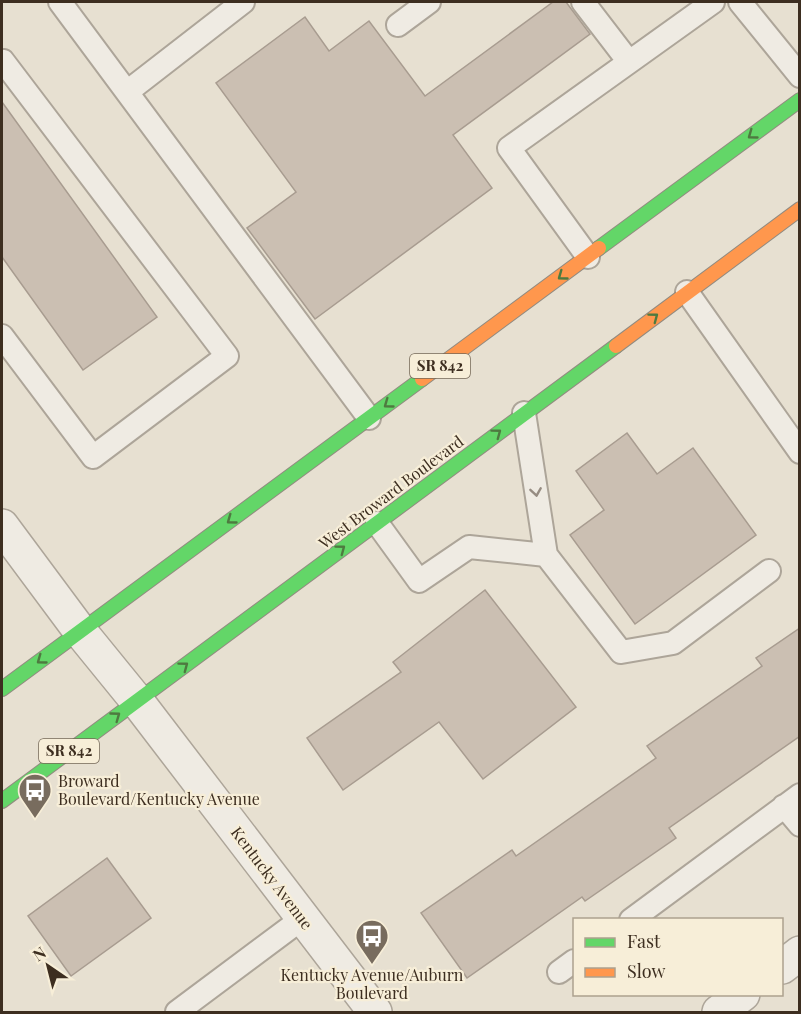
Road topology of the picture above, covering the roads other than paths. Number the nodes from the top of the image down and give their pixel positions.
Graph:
1 (60, 2) edge
2 (243, 2) edge
3 (429, 2) edge
4 (584, 2) edge
5 (713, 2) edge
6 (740, 2) edge
7 (398, 26) dead end
8 (3, 61) edge
9 (629, 62) junction
10 (800, 76) edge
11 (127, 92) junction
12 (800, 100) edge
13 (800, 209) edge
14 (588, 257) junction
15 (687, 292) junction
16 (2, 336) edge
17 (524, 414) junction
18 (369, 418) junction
19 (800, 452) edge
20 (377, 523) junction
21 (2, 527) edge
22 (546, 555) junction
23 (769, 571) dead end
24 (80, 631) junction
25 (2, 689) edge
26 (137, 701) junction
27 (2, 801) edge
28 (792, 801) edge
29 (800, 825) edge
30 (303, 918) junction
31 (634, 918) edge
32 (800, 953) edge
33 (783, 966) edge
34 (740, 996) edge
35 (177, 1012) edge
36 (375, 1012) edge
37 (719, 1012) edge

1 - 11 lane
2 - 11 lane
3 - 7 lane
4 - 9 lane
5 - 9 lane
6 - 10 lane
8 - 16 lane
9 - 14 lane
11 - 18 lane
12 -> 14 main road, SR 842
13 - 15 main road, West Broward Boulevard / SR 842
14 -> 18 main road, SR 842
17 -> 15 main road, West Broward Boulevard / SR 842
15 - 19 lane
20 -> 17 main road, West Broward Boulevard / SR 842
17 -> 22 lane
18 -> 24 main road, SR 842
20 - 22 lane
26 -> 20 main road, West Broward Boulevard / SR 842
21 - 24 street, Kentucky Avenue
22 - 23 lane
24 -> 25 main road, SR 842
24 - 26 street, Kentucky Avenue
27 -> 26 main road, West Broward Boulevard / SR 842
26 - 30 street, Kentucky Avenue
28 - 29 lane
28 - 31 lane
30 - 35 lane
30 - 36 street, Kentucky Avenue
32 - 33 street
34 - 37 street

